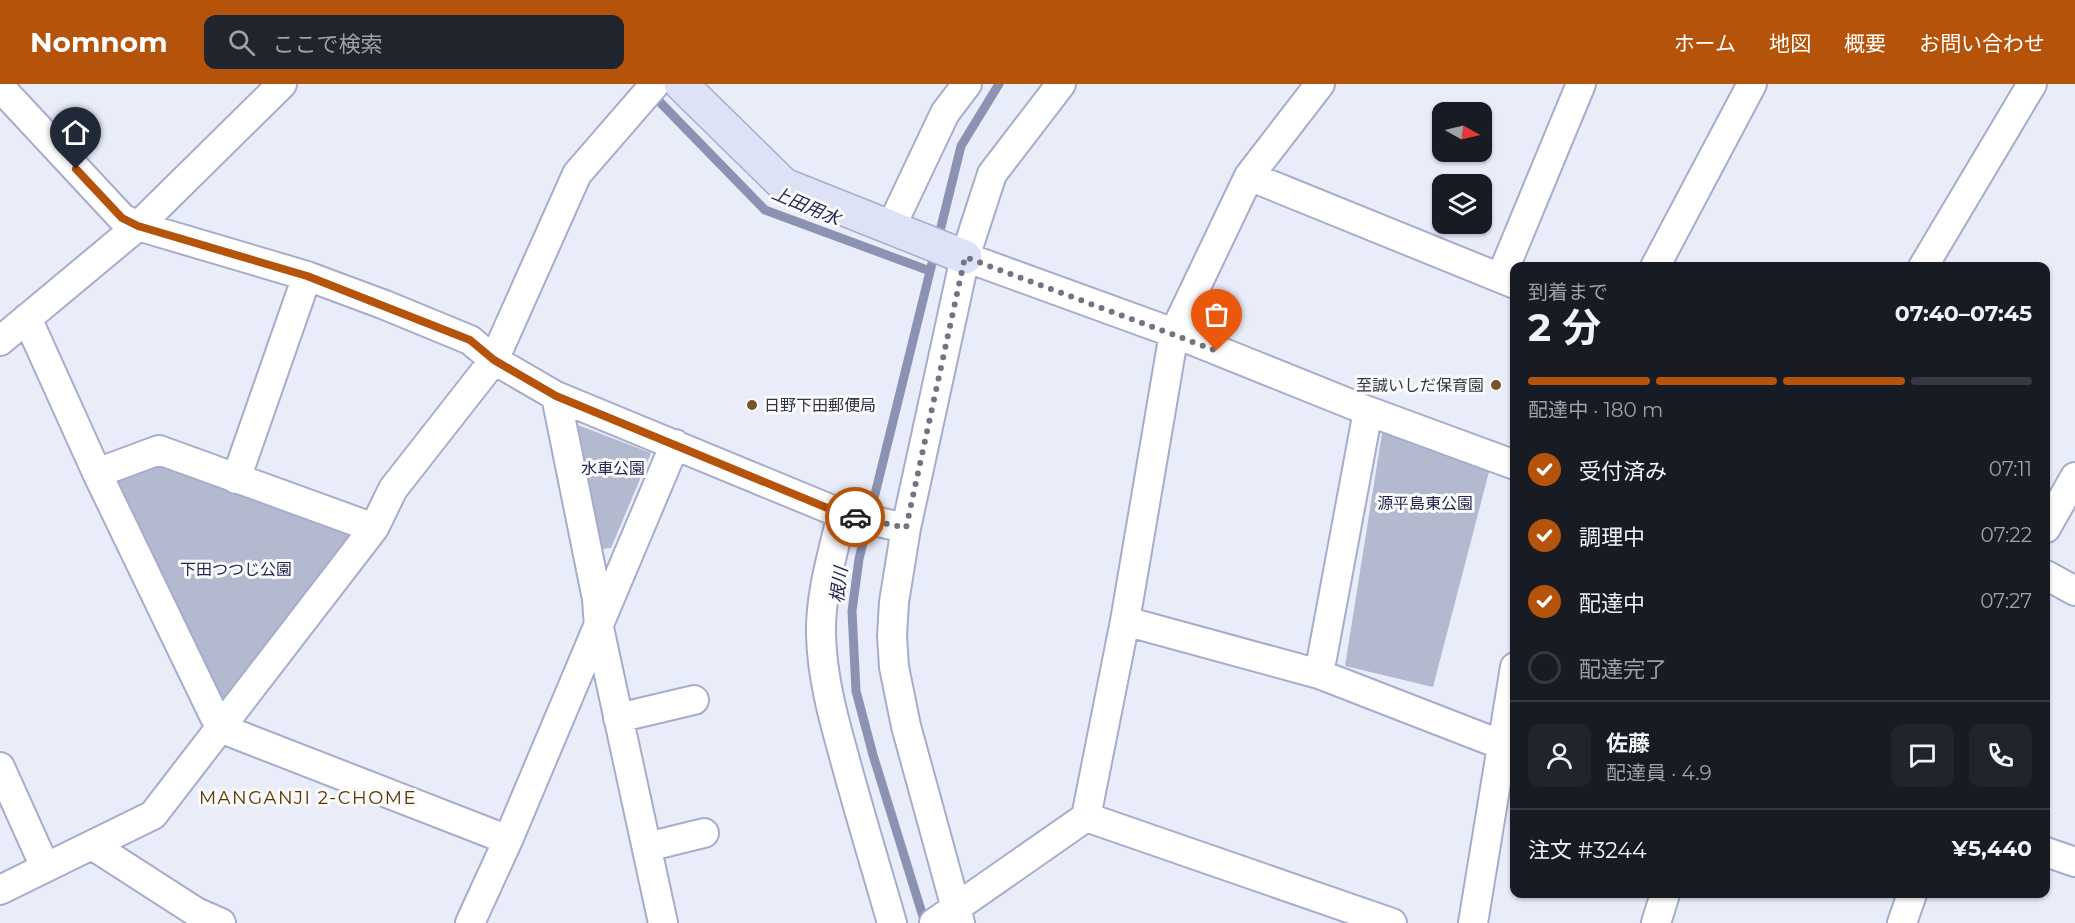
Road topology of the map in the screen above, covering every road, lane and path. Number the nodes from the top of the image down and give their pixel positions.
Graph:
1 (282, 84) edge
2 (681, 84) edge
3 (967, 84) edge
4 (1061, 84) edge
5 (1320, 84) edge
6 (1581, 84) edge
7 (1752, 84) edge
8 (2032, 84) edge
9 (0, 87) edge
10 (649, 92) edge
11 (1249, 176) junction
12 (138, 226) junction
13 (891, 227) junction
14 (965, 257) junction
15 (1515, 262) edge
16 (1658, 262) edge
17 (1926, 262) edge
18 (307, 276) junction
19 (1508, 280) edge
20 (27, 318) junction
21 (1174, 333) junction
22 (0, 340) edge
23 (494, 360) junction
24 (556, 396) junction
25 (1368, 411) junction
26 (675, 444) junction
27 (1510, 463) edge
28 (97, 473) junction
29 (2075, 477) edge
30 (236, 479) junction
31 (842, 514) junction
32 (2050, 521) edge
33 (374, 528) junction
34 (906, 528) junction
35 (2050, 577) edge
36 (2075, 591) edge
37 (1125, 621) junction
38 (599, 628) junction
39 (1319, 674) junction
40 (1510, 697) edge
41 (694, 700) dead end
42 (618, 718) junction
43 (220, 728) junction
44 (1502, 745) junction
45 (0, 767) edge
46 (1086, 817) junction
47 (704, 833) dead end
48 (508, 840) junction
49 (93, 844) junction
50 (646, 847) junction
51 (2050, 853) edge
52 (2075, 862) edge
53 (45, 867) junction
54 (0, 890) edge
55 (1664, 898) edge
56 (1911, 898) edge
57 (949, 918) edge
58 (221, 923) edge
59 (470, 923) edge
60 (663, 923) edge
61 (892, 923) edge
62 (1392, 923) edge
63 (1473, 923) edge
64 (1656, 923) edge
65 (1902, 923) edge

1 - 12 street
2 - 13 street
3 - 13 street
4 - 14 street
5 - 11 street
6 - 15 street
7 - 16 street
8 - 17 street
9 - 12 street
10 - 23 street
11 - 19 street
11 - 21 street
12 - 18 street
12 - 20 street
13 - 14 street
14 - 21 street
14 - 34 street
18 - 23 street
18 - 30 street
20 - 22 street
20 - 28 street
21 - 25 street
21 - 37 street
23 - 24 street
23 - 33 street
24 - 26 street
24 - 38 street
25 - 27 street
25 - 39 street
26 - 31 street
26 - 38 street
28 - 30 street
28 - 43 street
29 - 32 street
30 - 33 street
31 - 34 street
31 - 61 street
33 - 43 street
34 - 57 street
35 - 36 street
37 - 39 street
37 - 46 street
38 - 42 street
38 - 48 street
39 - 44 street
40 - 44 street
41 - 42 street
42 - 50 street
43 - 48 street
43 - 49 street
44 - 63 street
45 - 53 street
46 - 57 street
46 - 62 street
47 - 50 street
48 - 59 street
49 - 53 street
49 - 58 street
50 - 60 street
51 - 52 street
53 - 54 street
55 - 64 street
56 - 65 street

